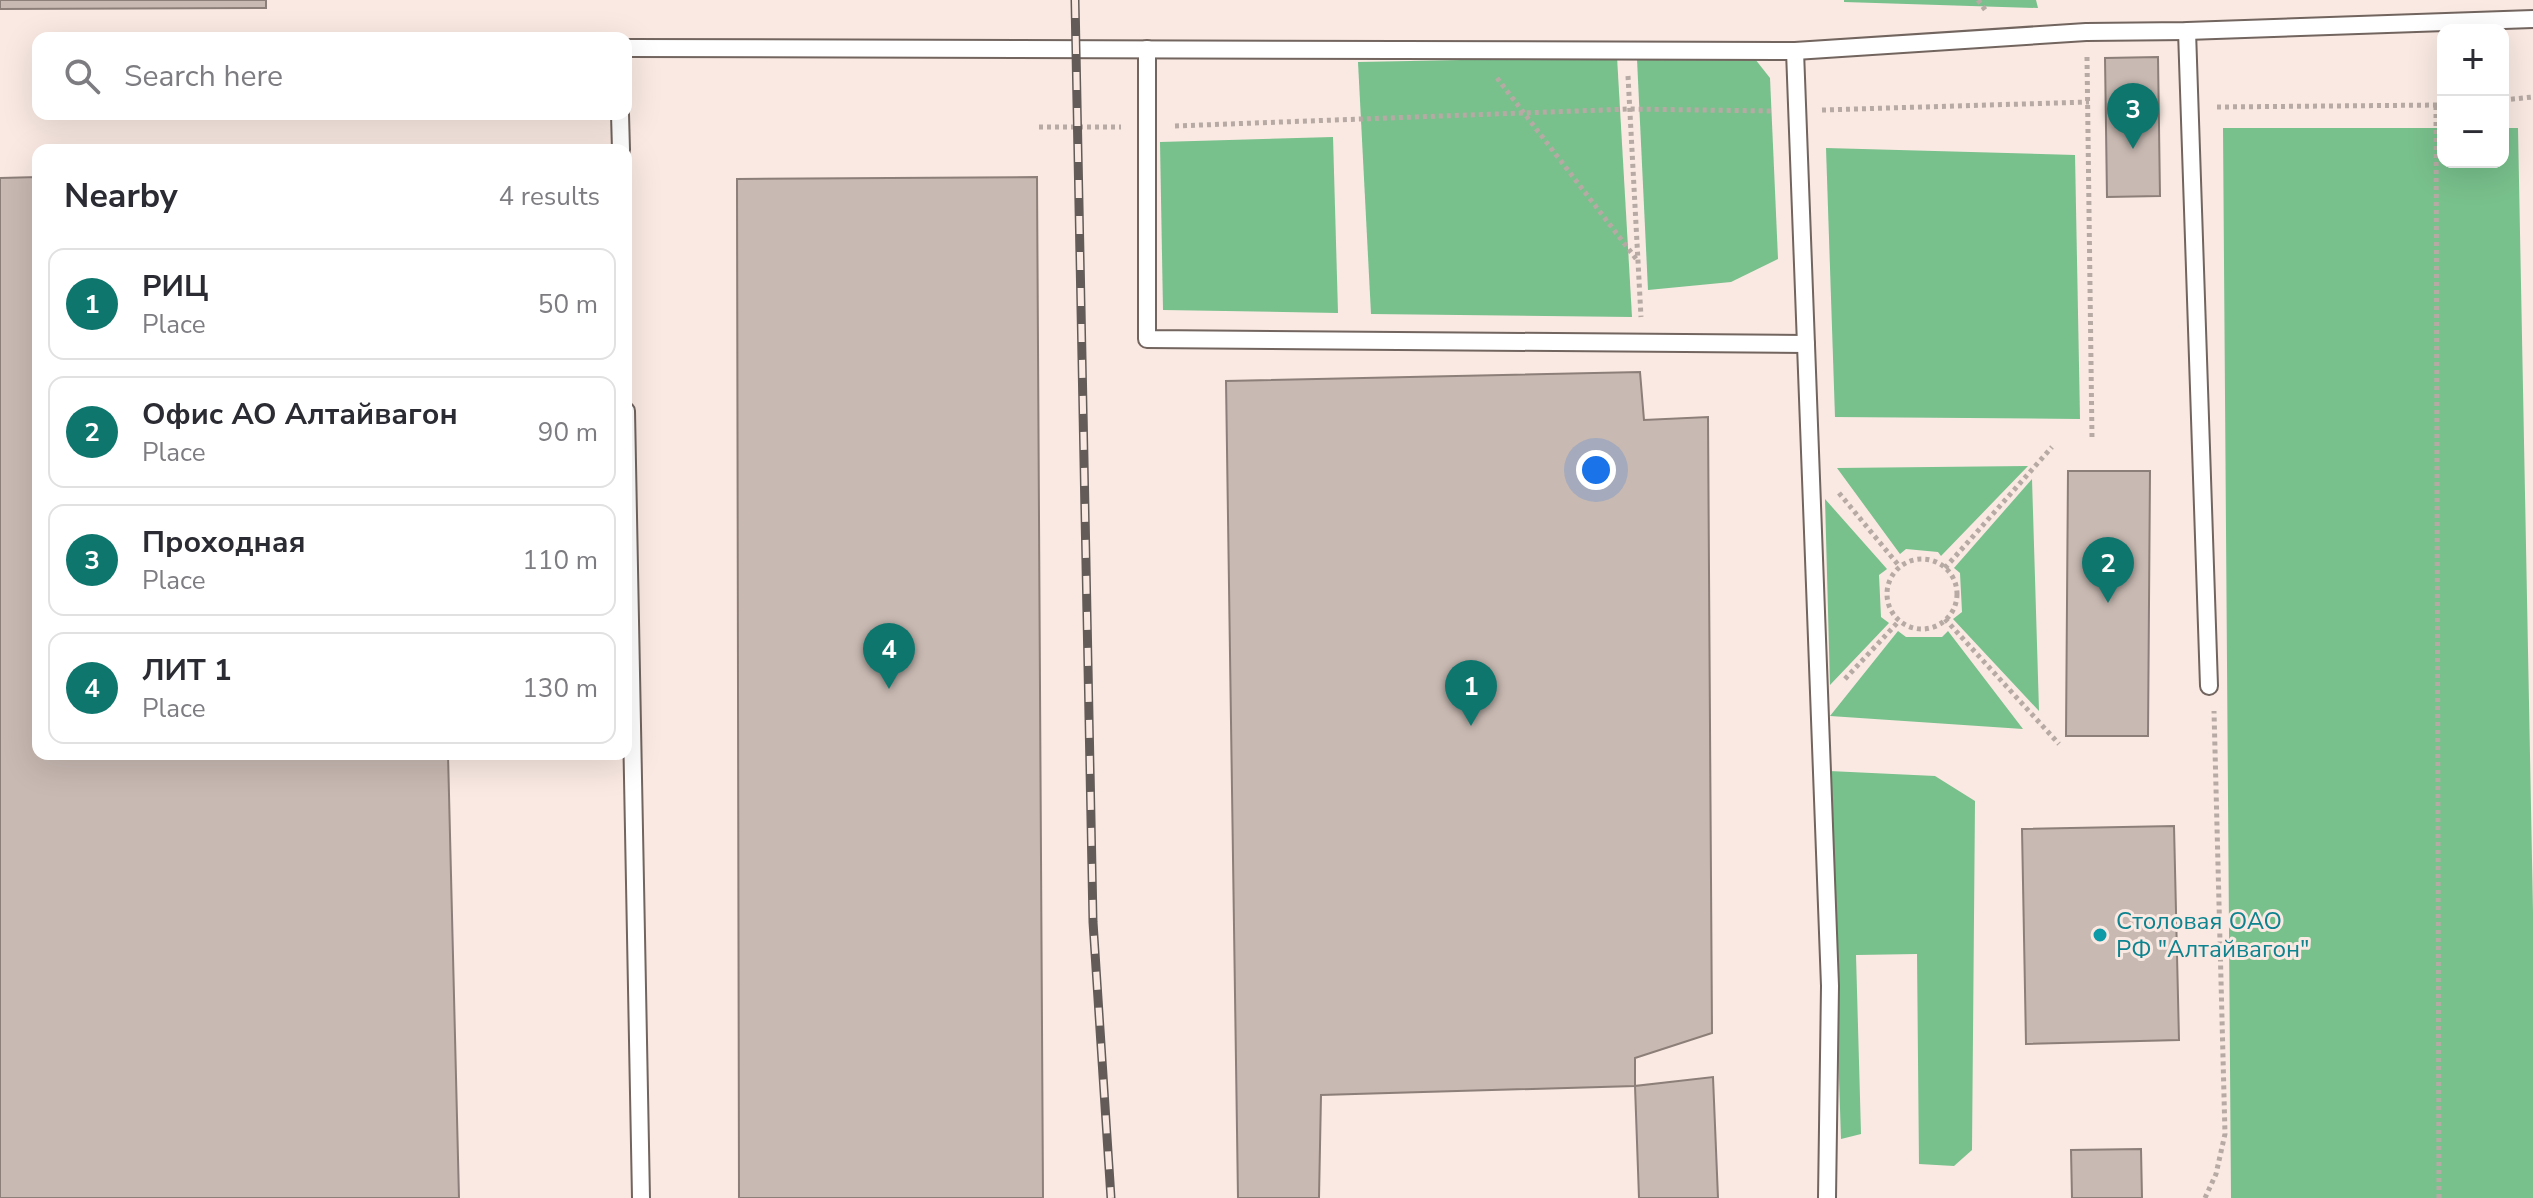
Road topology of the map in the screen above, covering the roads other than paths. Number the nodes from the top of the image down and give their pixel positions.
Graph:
1 (2533, 19) edge
2 (2187, 31) junction
3 (632, 48) edge
4 (1147, 49) junction
5 (1795, 51) junction
6 (620, 120) edge
7 (621, 144) edge
8 (1806, 344) junction
9 (2209, 686) road end
10 (632, 726) edge
11 (641, 1198) edge
12 (1827, 1198) edge

1 - 2 lane
2 - 5 lane
2 - 9 lane
3 - 4 lane
4 - 5 lane
4 - 8 lane
5 - 8 lane
6 - 7 lane
8 - 12 lane
10 - 11 lane

